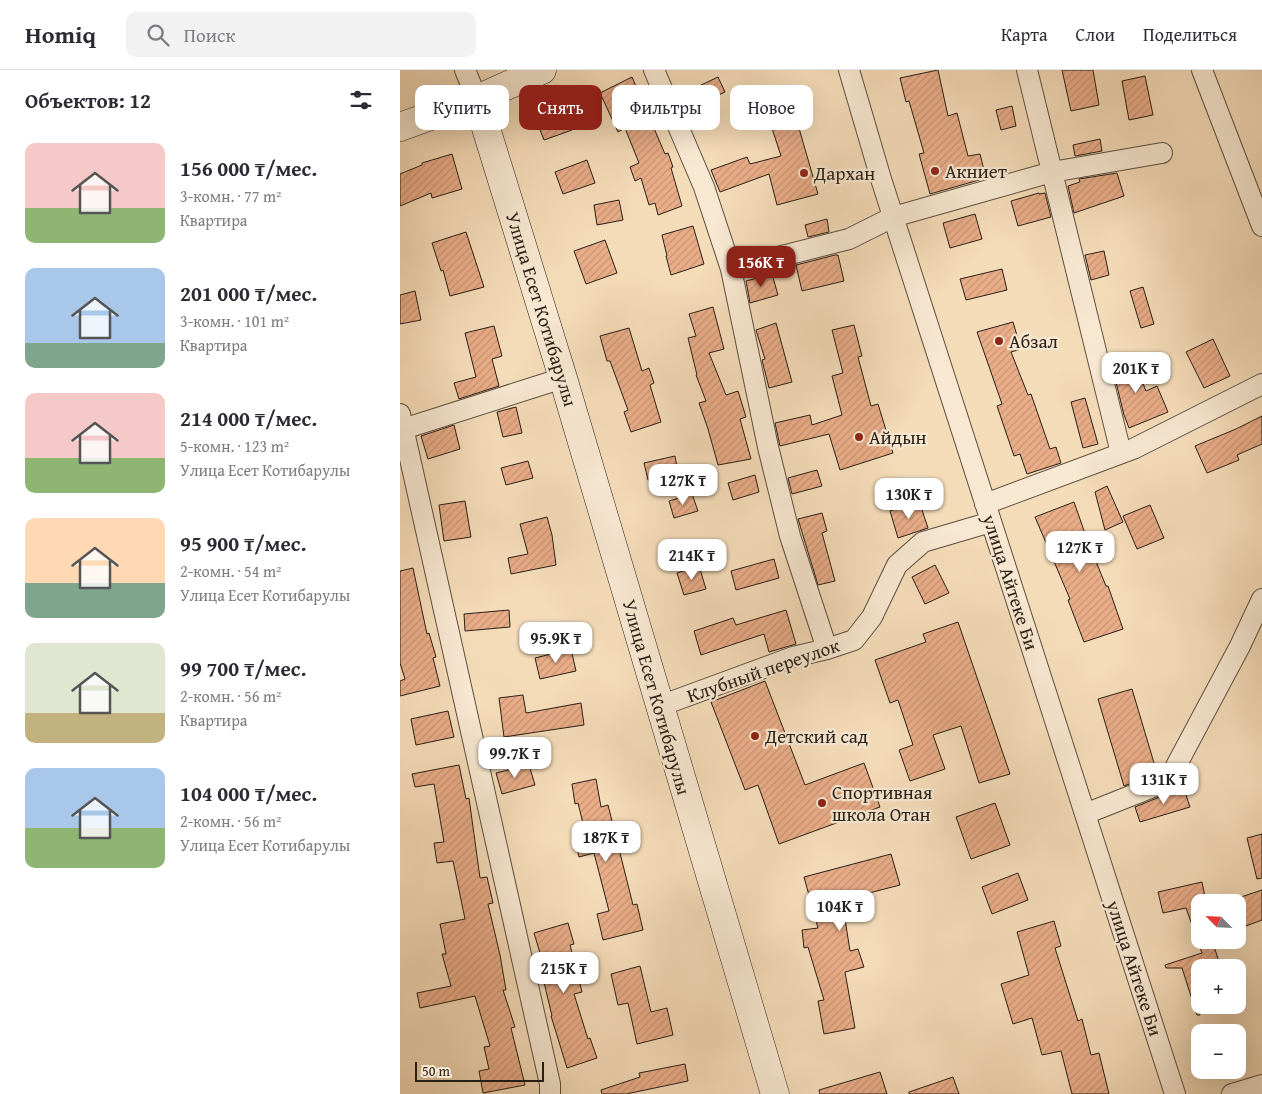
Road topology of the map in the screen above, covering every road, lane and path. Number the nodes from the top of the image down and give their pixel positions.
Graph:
1 (465, 70) edge
2 (542, 70) edge
3 (654, 70) edge
4 (849, 70) edge
5 (1027, 70) edge
6 (1202, 70) edge
7 (472, 85) edge
8 (509, 85) edge
9 (415, 122) edge
10 (400, 127) edge
11 (487, 130) edge
12 (1162, 153) dead end
13 (1052, 172) junction
14 (893, 217) junction
15 (1262, 226) edge
16 (731, 269) junction
17 (563, 378) junction
18 (1262, 384) edge
19 (401, 424) edge
20 (1121, 453) junction
21 (988, 513) junction
22 (1262, 599) edge
23 (827, 649) junction
24 (660, 706) junction
25 (1085, 814) junction
26 (1262, 1085) edge
27 (550, 1094) edge
28 (775, 1094) edge
29 (1175, 1094) edge
30 (1232, 1094) edge

1 - 7 street
2 - 8 main road
3 - 16 street
4 - 14 street, улица Айтеке Би
5 - 13 street
6 - 15 street
9 - 10 main road
11 - 17 main road, Улица Есет Котибарулы
12 - 13 street
13 - 14 street
13 - 20 street
14 - 16 street
14 - 21 street, улица Айтеке Би
16 - 23 street
17 - 19 street
17 - 24 main road, Улица Есет Котибарулы
18 - 20 street, Клубный переулок
19 - 27 street
20 - 21 street, Клубный переулок
21 - 23 street, Клубный переулок
21 - 25 street, улица Айтеке Би
22 - 25 street
23 - 24 street, Клубный переулок
24 - 28 main road, Улица Есет Котибарулы
25 - 29 street, улица Айтеке Би
26 - 30 street

